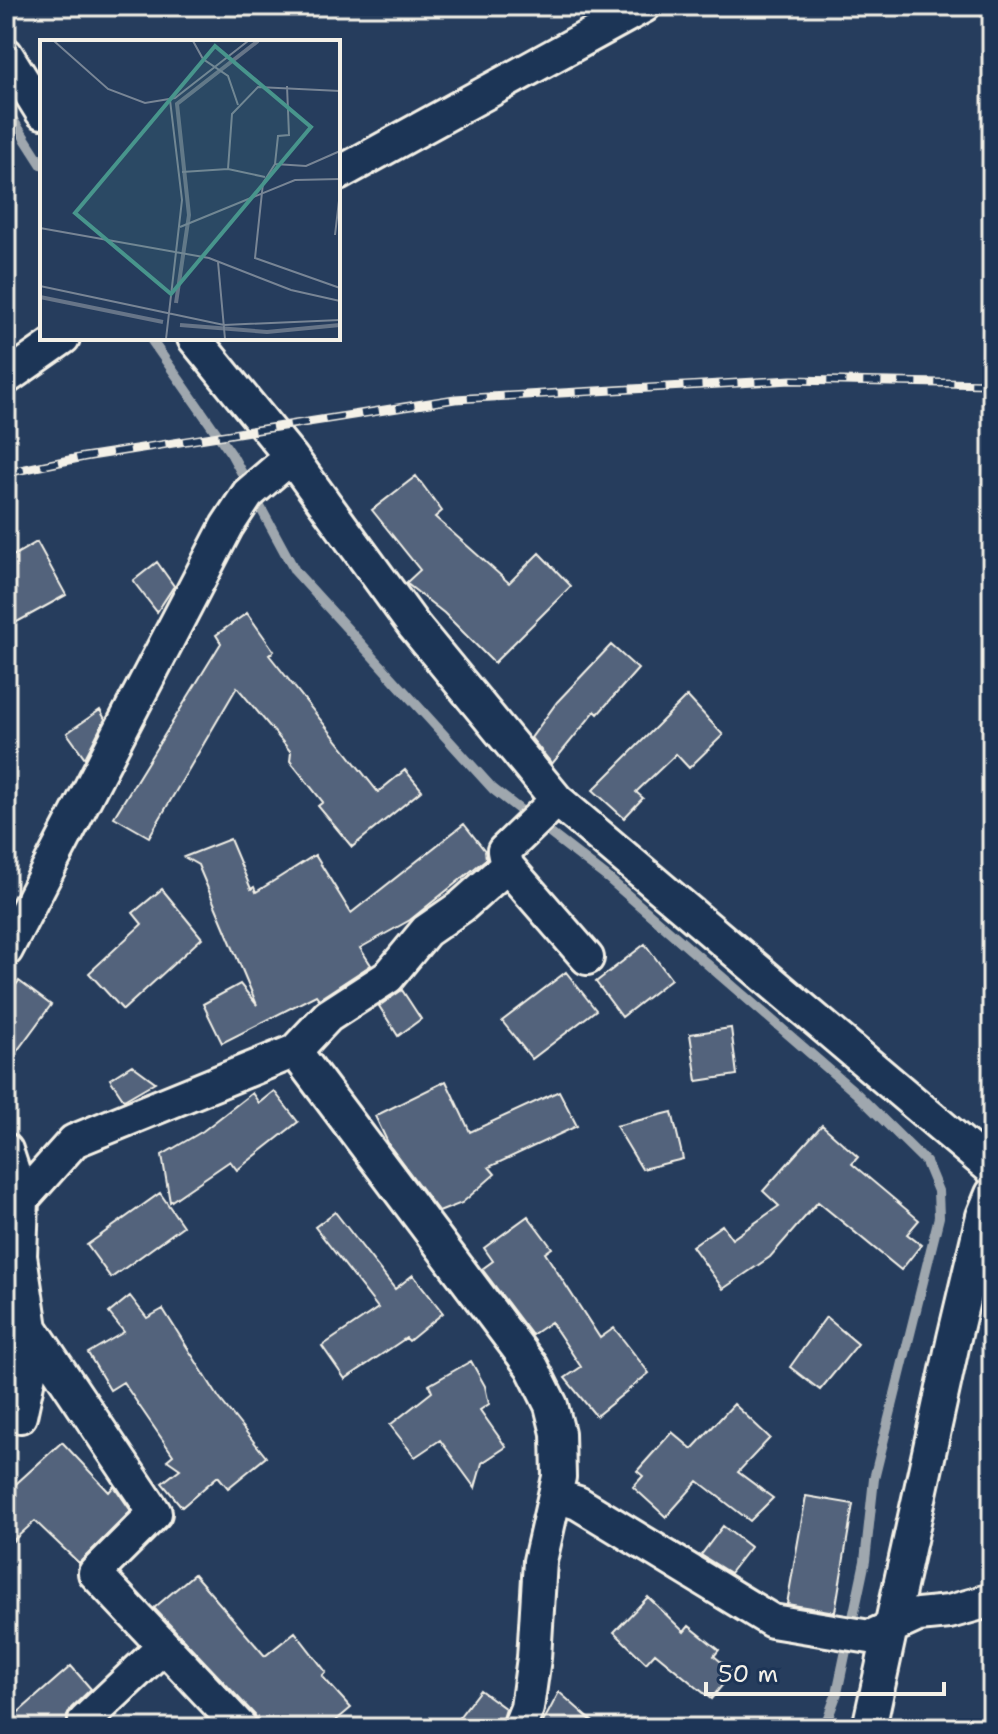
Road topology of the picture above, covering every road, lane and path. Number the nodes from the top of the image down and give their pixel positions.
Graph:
1 (644, 6) edge
2 (6, 54) edge
3 (40, 109) edge
4 (340, 173) edge
5 (60, 340) edge
6 (196, 340) edge
7 (6, 378) edge
8 (291, 457) junction
9 (557, 800) junction
10 (507, 866) junction
11 (6, 950) edge
12 (587, 958) dead end
13 (295, 1051) junction
14 (6, 1150) edge
15 (992, 1169) edge
16 (992, 1194) edge
17 (22, 1199) junction
18 (25, 1336) edge
19 (20, 1416) dead end
20 (557, 1496) junction
21 (992, 1600) edge
22 (889, 1628) junction
23 (163, 1647) junction
24 (85, 1721) dead end
25 (241, 1728) edge
26 (519, 1728) edge
27 (869, 1728) edge

1 - 4 street
2 - 3 street
5 - 7 street
6 - 8 street
8 - 9 street
8 - 11 street
9 - 10 street
9 - 15 street
10 - 12 street
10 - 13 street
13 - 17 street
13 - 20 street
14 - 17 street
16 - 22 street
17 - 18 street
18 - 19 street
18 - 23 street
20 - 22 street
20 - 26 street
21 - 22 street
22 - 27 street
23 - 24 street
23 - 25 street

